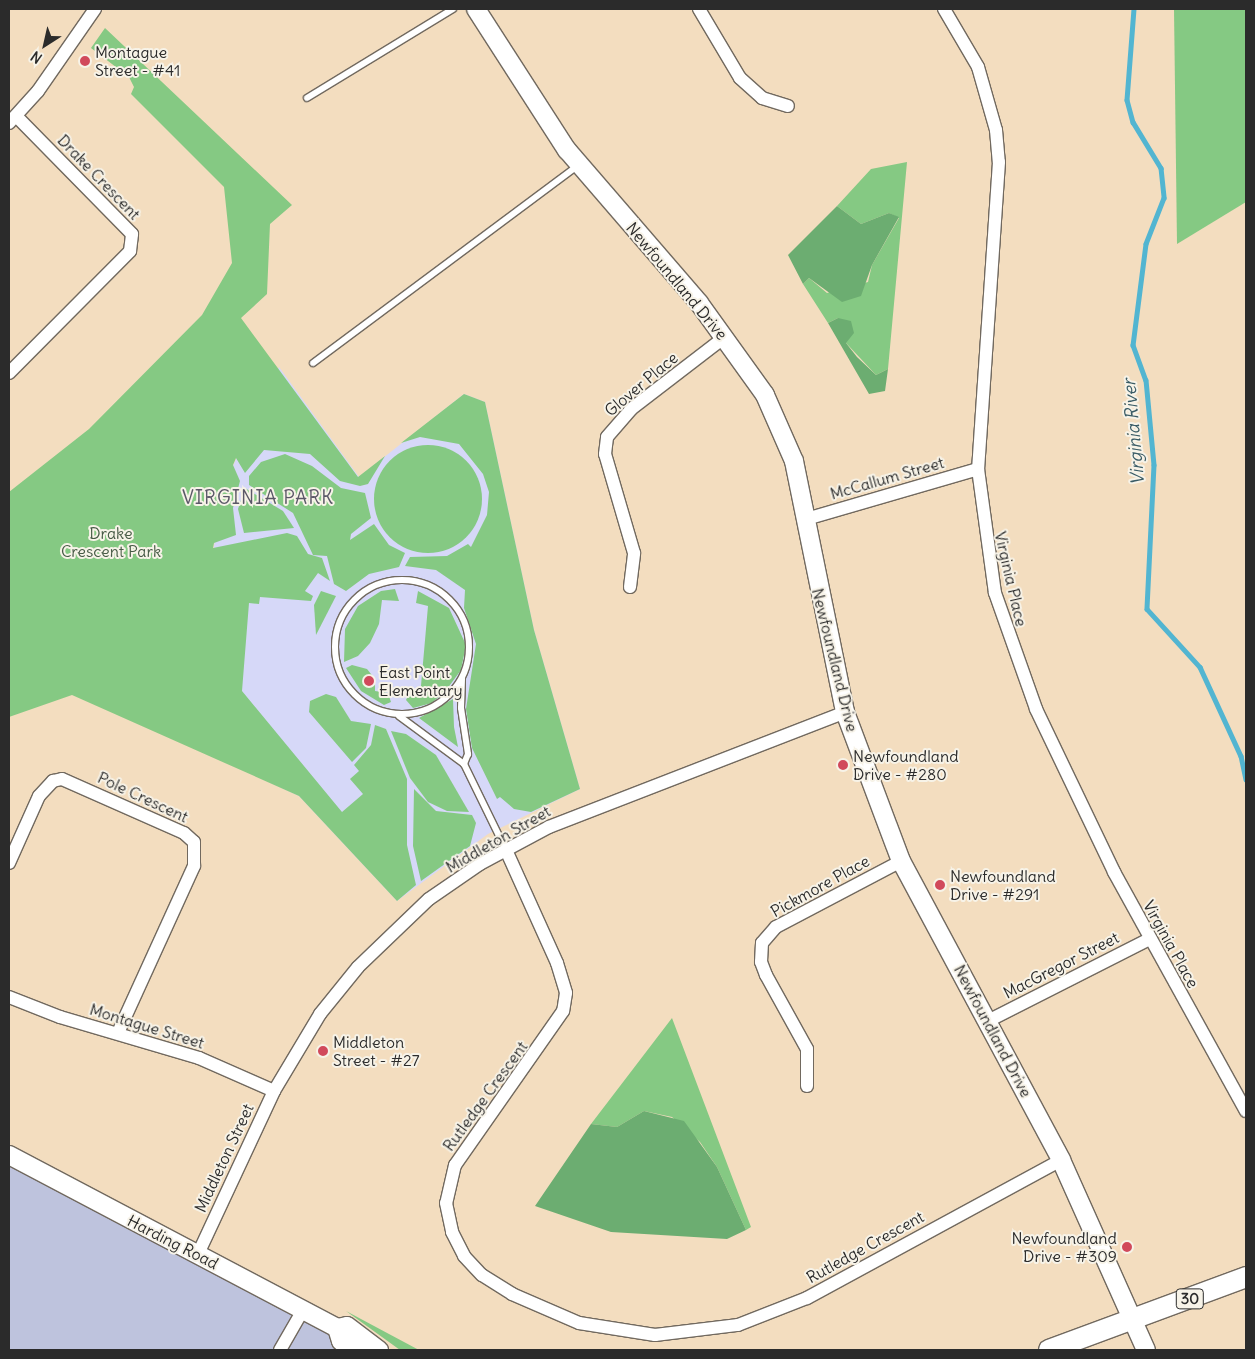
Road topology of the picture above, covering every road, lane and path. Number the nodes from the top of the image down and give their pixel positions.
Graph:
1 (95, 9) edge
2 (453, 9) edge
3 (476, 9) edge
4 (699, 9) edge
5 (944, 9) edge
6 (307, 98) dead end
7 (788, 106) dead end
8 (12, 120) edge
9 (578, 165) junction
10 (725, 337) junction
11 (314, 363) dead end
12 (9, 373) edge
13 (978, 469) junction
14 (806, 519) junction
15 (630, 587) dead end
16 (462, 679) junction
17 (845, 712) junction
18 (399, 716) junction
19 (464, 764) junction
20 (506, 850) junction
21 (901, 861) junction
22 (9, 863) edge
23 (1148, 940) junction
24 (9, 997) edge
25 (990, 1020) junction
26 (118, 1033) junction
27 (807, 1086) dead end
28 (274, 1091) junction
29 (1246, 1111) edge
30 (9, 1155) edge
31 (1060, 1160) junction
32 (198, 1254) junction
33 (1246, 1277) edge
34 (303, 1310) junction
35 (1134, 1319) junction
36 (337, 1328) junction
37 (280, 1350) edge
38 (355, 1350) edge
39 (379, 1350) edge
40 (1049, 1350) edge
41 (1146, 1350) edge

1 - 8 street
2 - 6 lane
3 - 9 street, Newfoundland Drive
4 - 7 street
5 - 13 street, Virginia Place
8 - 12 street, Drake Crescent
9 - 10 street, Newfoundland Drive
9 - 11 lane
10 - 14 street, Newfoundland Drive
10 - 15 street, Glover Place
13 - 14 street, McCallum Street
13 - 23 street, Virginia Place
14 - 17 street, Newfoundland Drive
16 - 18 lane
16 - 18 lane
16 - 19 lane
17 - 20 street, Middleton Street
17 - 21 street, Newfoundland Drive
18 - 19 lane
19 - 20 lane
20 - 28 street, Middleton Street
20 - 31 street, Rutledge Crescent
21 - 25 street, Newfoundland Drive
21 - 27 street, Pickmore Place
22 - 26 street, Pole Crescent
23 - 25 street, MacGregor Street
23 - 29 street, Virginia Place
24 - 26 street, Montague Street
25 - 31 street, Newfoundland Drive
26 - 28 street, Montague Street
28 - 32 street, Middleton Street
30 - 32 street, Harding Road
31 - 35 street, Newfoundland Drive
32 - 34 street, Harding Road
33 - 35 main road, 30
34 - 36 street, Harding Road
34 - 37 street
35 - 40 main road, 30
35 - 41 street, Newfoundland Drive
36 - 38 street, Harding Road
36 - 39 street, Harding Road

